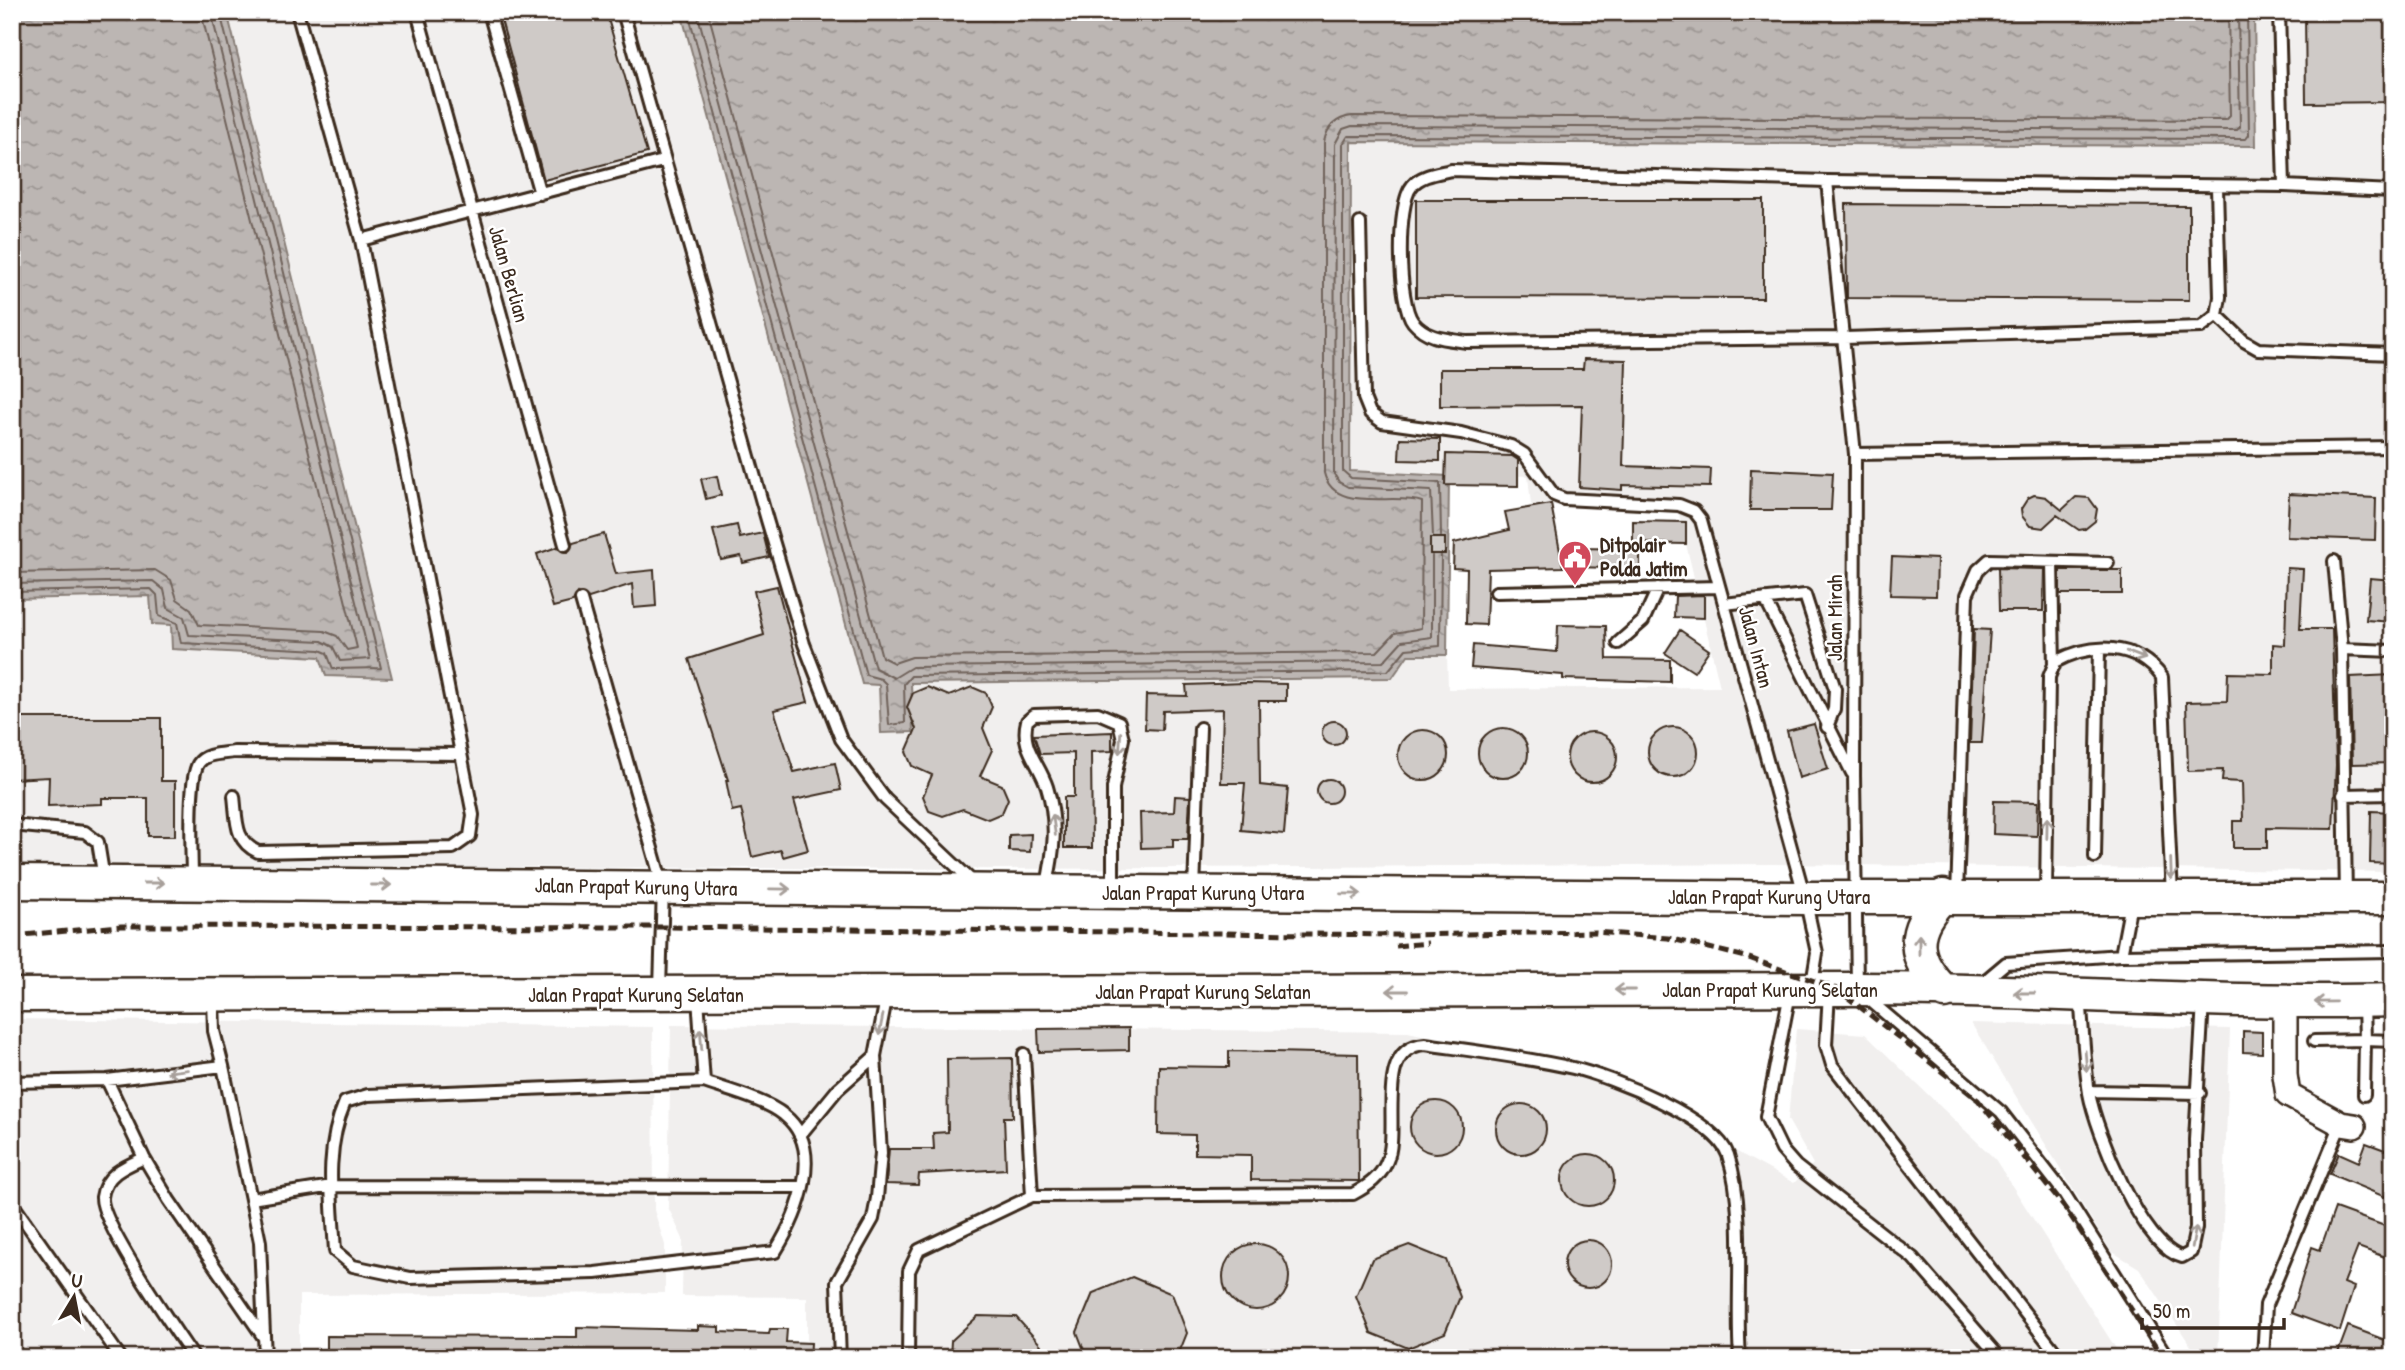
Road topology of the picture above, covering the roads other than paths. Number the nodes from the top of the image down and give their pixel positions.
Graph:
1 (297, 12) edge
2 (417, 12) edge
3 (489, 12) edge
4 (623, 12) edge
5 (2279, 12) edge
6 (663, 161) junction
7 (1827, 181) junction
8 (2284, 186) junction
9 (2217, 187) junction
10 (2393, 191) edge
11 (540, 194) junction
12 (472, 213) junction
13 (1360, 223) dead end
14 (361, 240) junction
15 (2217, 316) junction
16 (1845, 338) junction
17 (2393, 354) edge
18 (2393, 447) edge
19 (1855, 454) junction
20 (565, 545) dead end
21 (2334, 561) dead end
22 (2052, 562) junction
23 (2108, 563) dead end
24 (1719, 587) junction
25 (1658, 588) junction
26 (1496, 592) dead end
27 (1765, 599) junction
28 (580, 600) dead end
29 (1724, 604) junction
30 (1618, 643) dead end
31 (2099, 649) junction
32 (2342, 649) junction
33 (2393, 651) edge
34 (2053, 666) junction
35 (1826, 727) junction
36 (1200, 728) dead end
37 (461, 754) junction
38 (1854, 775) junction
39 (2393, 794) edge
40 (2343, 795) junction
41 (234, 796) dead end
42 (12, 825) edge
43 (2095, 857) dead end
44 (12, 882) edge
45 (105, 883) junction
46 (192, 883) junction
47 (663, 887) junction
48 (983, 891) junction
49 (1045, 892) junction
50 (1114, 892) junction
51 (1194, 893) junction
52 (1950, 896) junction
53 (2046, 897) junction
54 (2132, 897) junction
55 (1805, 898) junction
56 (1857, 898) junction
57 (2172, 898) junction
58 (2393, 898) edge
59 (2346, 899) junction
60 (2393, 951) edge
61 (2122, 954) junction
62 (1821, 990) junction
63 (1958, 992) junction
64 (888, 993) junction
65 (2080, 993) junction
66 (12, 995) edge
67 (213, 995) junction
68 (660, 996) junction
69 (698, 996) junction
70 (2204, 998) junction
71 (2378, 1001) edge
72 (2285, 1003) junction
73 (2365, 1040) junction
74 (2314, 1041) dead end
75 (2393, 1041) edge
76 (1024, 1054) dead end
77 (876, 1056) junction
78 (223, 1066) junction
79 (107, 1080) junction
80 (12, 1082) edge
81 (704, 1082) junction
82 (2089, 1091) junction
83 (2200, 1093) junction
84 (2364, 1095) dead end
85 (2347, 1125) joint
86 (801, 1134) junction
87 (144, 1158) junction
88 (332, 1186) junction
89 (802, 1187) junction
90 (1032, 1196) junction
91 (251, 1199) junction
92 (12, 1203) edge
93 (264, 1338) junction
94 (121, 1358) edge
95 (194, 1358) edge
96 (265, 1358) edge
97 (840, 1358) edge
98 (908, 1358) edge
99 (1740, 1358) edge
100 (2000, 1358) edge
101 (2060, 1358) edge
102 (2168, 1358) edge
103 (2263, 1358) edge

1 - 14 lane
2 - 12 lane, Jalan Berlian
3 - 11 lane
4 - 6 lane
5 - 8 lane
6 - 11 lane
6 - 48 lane
7 - 9 lane
7 - 16 lane, Jalan Mirah
7 - 16 lane
8 - 9 lane
8 - 10 lane
9 - 15 lane
11 - 12 lane
12 - 14 lane
12 - 20 lane, Jalan Berlian
13 - 24 lane, Jalan Intan
14 - 37 lane
15 - 16 lane
15 - 17 lane
16 - 19 lane, Jalan Mirah
18 - 19 lane
19 - 38 lane, Jalan Mirah
21 - 32 lane
22 - 23 lane
22 - 34 lane
22 - 52 lane
24 - 25 lane
24 - 29 lane, Jalan Intan
25 - 26 lane
25 - 30 lane
27 - 29 lane
27 - 35 lane
27 - 35 lane
28 - 47 lane
29 - 55 lane, Jalan Intan
31 - 34 lane
31 - 43 lane
31 -> 57 lane
32 - 33 lane
32 - 40 lane
53 -> 34 lane
35 - 38 lane
36 - 51 lane
37 - 41 lane
37 - 46 lane
38 - 56 lane, Jalan Mirah
39 - 40 lane
40 - 59 lane
42 - 45 lane
44 - 45 street, Jalan Prapat Kurung Utara
45 -> 46 street, Jalan Prapat Kurung Utara
46 -> 47 street, Jalan Prapat Kurung Utara
47 -> 48 street, Jalan Prapat Kurung Utara
47 - 68 lane
48 - 49 street, Jalan Prapat Kurung Utara
49 - 50 street, Jalan Prapat Kurung Utara
49 -> 50 lane
50 - 51 street, Jalan Prapat Kurung Utara
51 -> 55 street, Jalan Prapat Kurung Utara
52 - 53 street, Jalan Prapat Kurung Utara
52 - 56 street, Jalan Prapat Kurung Utara
63 -> 52 street
53 - 54 street, Jalan Prapat Kurung Utara
54 - 57 street, Jalan Prapat Kurung Utara
54 - 61 lane
55 - 56 street, Jalan Prapat Kurung Utara
55 - 62 lane, Jalan Intan
56 - 62 lane, Jalan Mirah
57 - 59 street, Jalan Prapat Kurung Utara
58 - 59 street, Jalan Prapat Kurung Utara
60 - 61 lane
61 - 63 lane
62 - 63 street, Jalan Prapat Kurung Selatan
62 -> 64 street, Jalan Prapat Kurung Selatan
62 - 100 lane
62 - 101 lane
62 - 102 lane
65 -> 63 street, Jalan Prapat Kurung Selatan
64 - 69 street, Jalan Prapat Kurung Selatan
64 -> 77 lane
65 - 70 street, Jalan Prapat Kurung Selatan
65 -> 82 lane
66 - 67 street, Jalan Prapat Kurung Selatan
67 - 68 street, Jalan Prapat Kurung Selatan
67 - 78 lane
68 - 69 street, Jalan Prapat Kurung Selatan
81 -> 69 lane
70 - 72 street, Jalan Prapat Kurung Selatan
70 - 83 lane
71 -> 72 street, Jalan Prapat Kurung Selatan
71 - 73 lane
72 - 85 street
73 - 74 lane
73 - 75 lane
73 - 84 lane
76 - 90 lane
77 - 86 lane
77 - 97 lane
78 -> 79 lane
78 - 91 lane
79 - 80 lane
79 - 87 lane
81 - 86 lane
81 - 88 lane
82 - 83 lane
82 -> 83 lane
85 - 103 lane
86 - 89 lane
87 - 93 lane
87 - 95 lane
88 - 89 lane
88 - 89 lane
88 - 91 lane
90 - 98 lane
90 - 99 lane
91 - 93 lane
92 - 94 lane
93 - 96 lane

